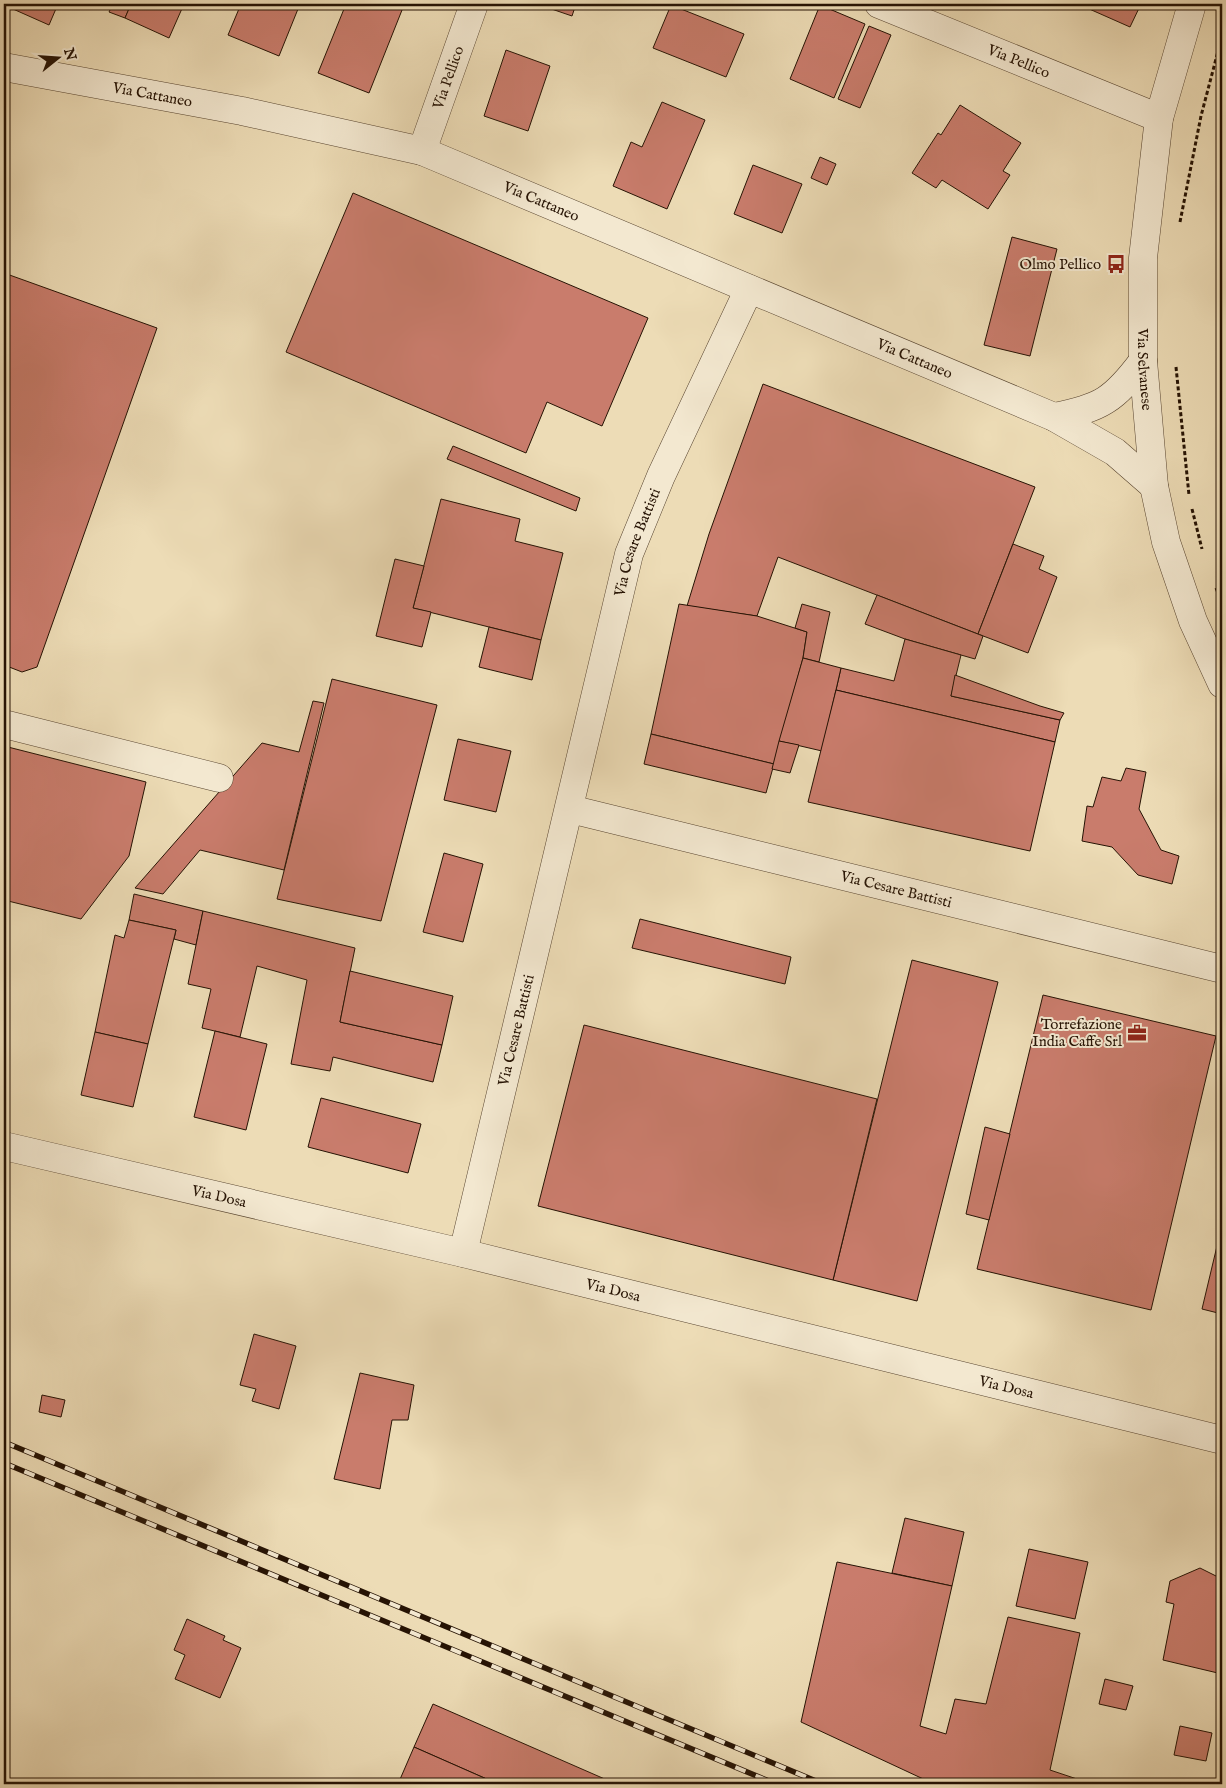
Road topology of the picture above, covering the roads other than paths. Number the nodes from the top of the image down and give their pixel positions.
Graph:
1 (474, 4) edge
2 (879, 4) edge
3 (1192, 4) edge
4 (1199, 4) edge
5 (1180, 47) junction
6 (4, 67) edge
7 (1158, 118) junction
8 (422, 151) junction
9 (749, 289) junction
10 (1143, 361) junction
11 (1054, 417) junction
12 (1148, 438) junction
13 (1154, 486) junction
14 (1222, 684) edge
15 (4, 724) edge
16 (219, 778) dead end
17 (570, 809) junction
18 (1222, 969) edge
19 (4, 1146) edge
20 (463, 1253) junction
21 (1222, 1440) edge

1 - 8 street, Via Pellico
2 - 7 street, Via Pellico
3 - 5 street, Via Selvanese
4 - 5 street, Via Selvanese
5 - 7 street, Via Selvanese
6 - 8 street, Via Cattaneo
7 - 10 street, Via Selvanese
8 - 9 street, Via Cattaneo
9 - 11 street, Via Cattaneo
9 - 17 street, Via Cesare Battisti
10 - 11 street
10 - 12 street, Via Selvanese
11 - 12 street, Via Cattaneo
11 - 13 street, Via Cattaneo
12 - 13 street, Via Selvanese
13 - 14 street, Via Selvanese
15 - 16 street
17 - 18 street, Via Cesare Battisti
17 - 20 street, Via Cesare Battisti
19 - 20 street, Via Dosa
20 - 21 street, Via Dosa

